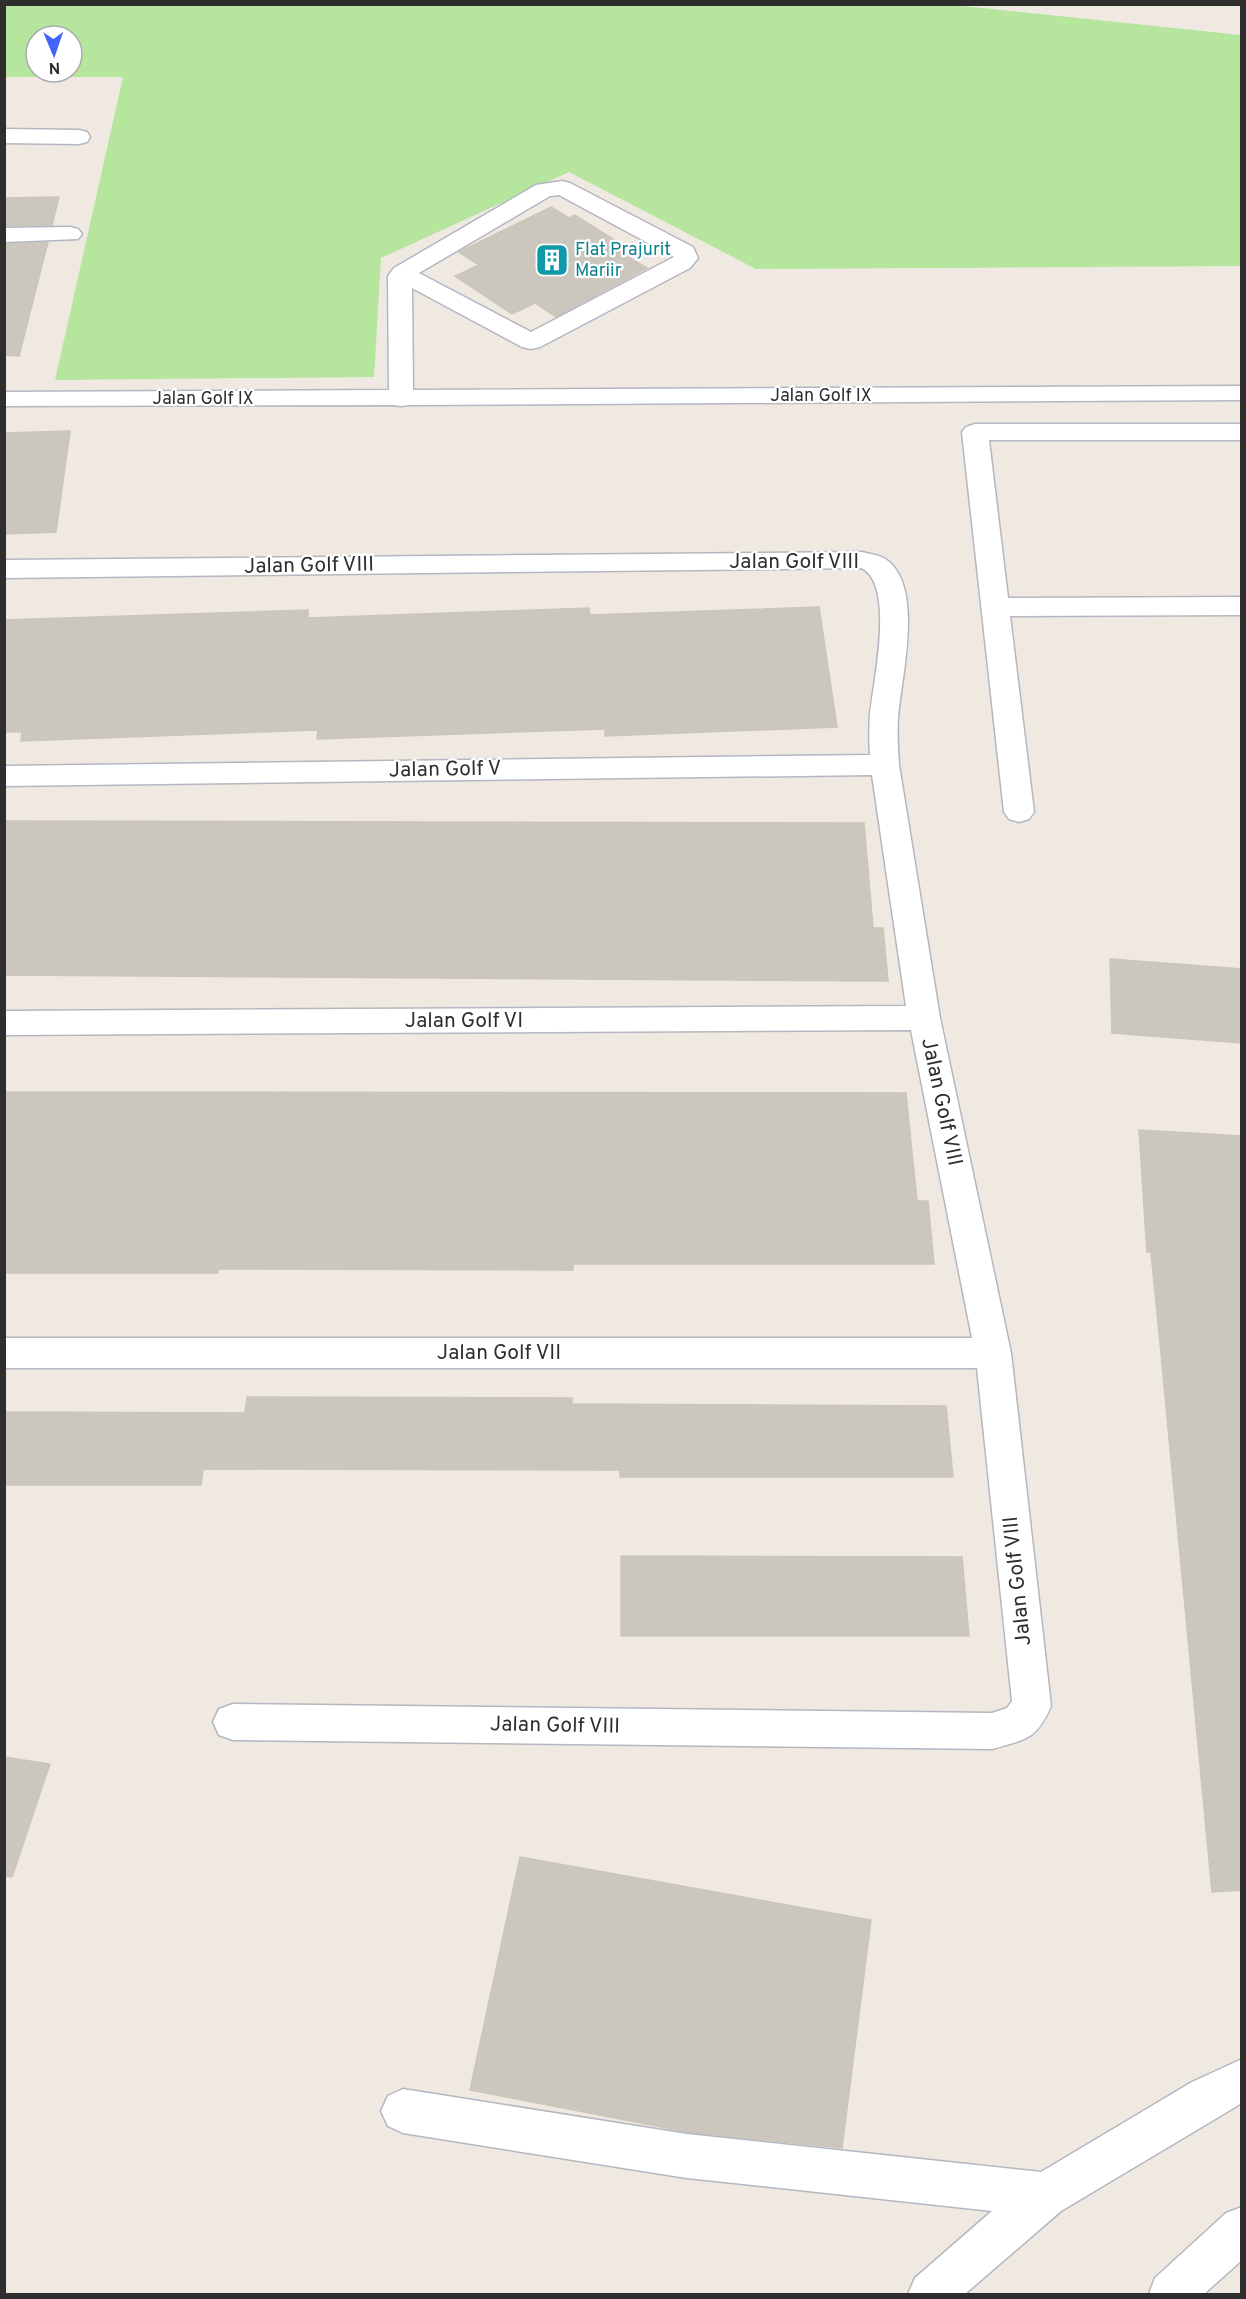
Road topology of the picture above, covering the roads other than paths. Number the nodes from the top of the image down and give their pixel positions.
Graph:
1 (4, 136) edge
2 (79, 137) dead end
3 (70, 234) dead end
4 (4, 235) edge
5 (402, 273) junction
6 (1242, 393) edge
7 (4, 399) edge
8 (401, 399) junction
9 (1242, 432) edge
10 (4, 569) edge
11 (1242, 606) edge
12 (995, 607) junction
13 (885, 765) junction
14 (4, 776) edge
15 (1019, 812) dead end
16 (924, 1018) junction
17 (4, 1023) edge
18 (4, 1353) edge
19 (993, 1353) junction
20 (233, 1722) dead end
21 (1242, 2080) edge
22 (403, 2111) dead end
23 (1045, 2195) junction
24 (1242, 2229) edge
25 (931, 2295) edge
26 (1171, 2295) edge

1 - 2 street
3 - 4 street
5 - 5 street
5 - 8 street
6 - 8 street, Jalan Golf IX
7 - 8 street, Jalan Golf IX
9 - 12 street
10 - 13 street, Jalan Golf VIII
11 - 12 street
12 - 15 street
13 - 14 street, Jalan Golf V
13 - 16 street, Jalan Golf VIII
16 - 17 street, Jalan Golf VI
16 - 19 street, Jalan Golf VIII
18 - 19 street, Jalan Golf VII
19 - 20 street, Jalan Golf VIII
21 - 23 street
22 - 23 street
23 - 25 street
24 - 26 street

